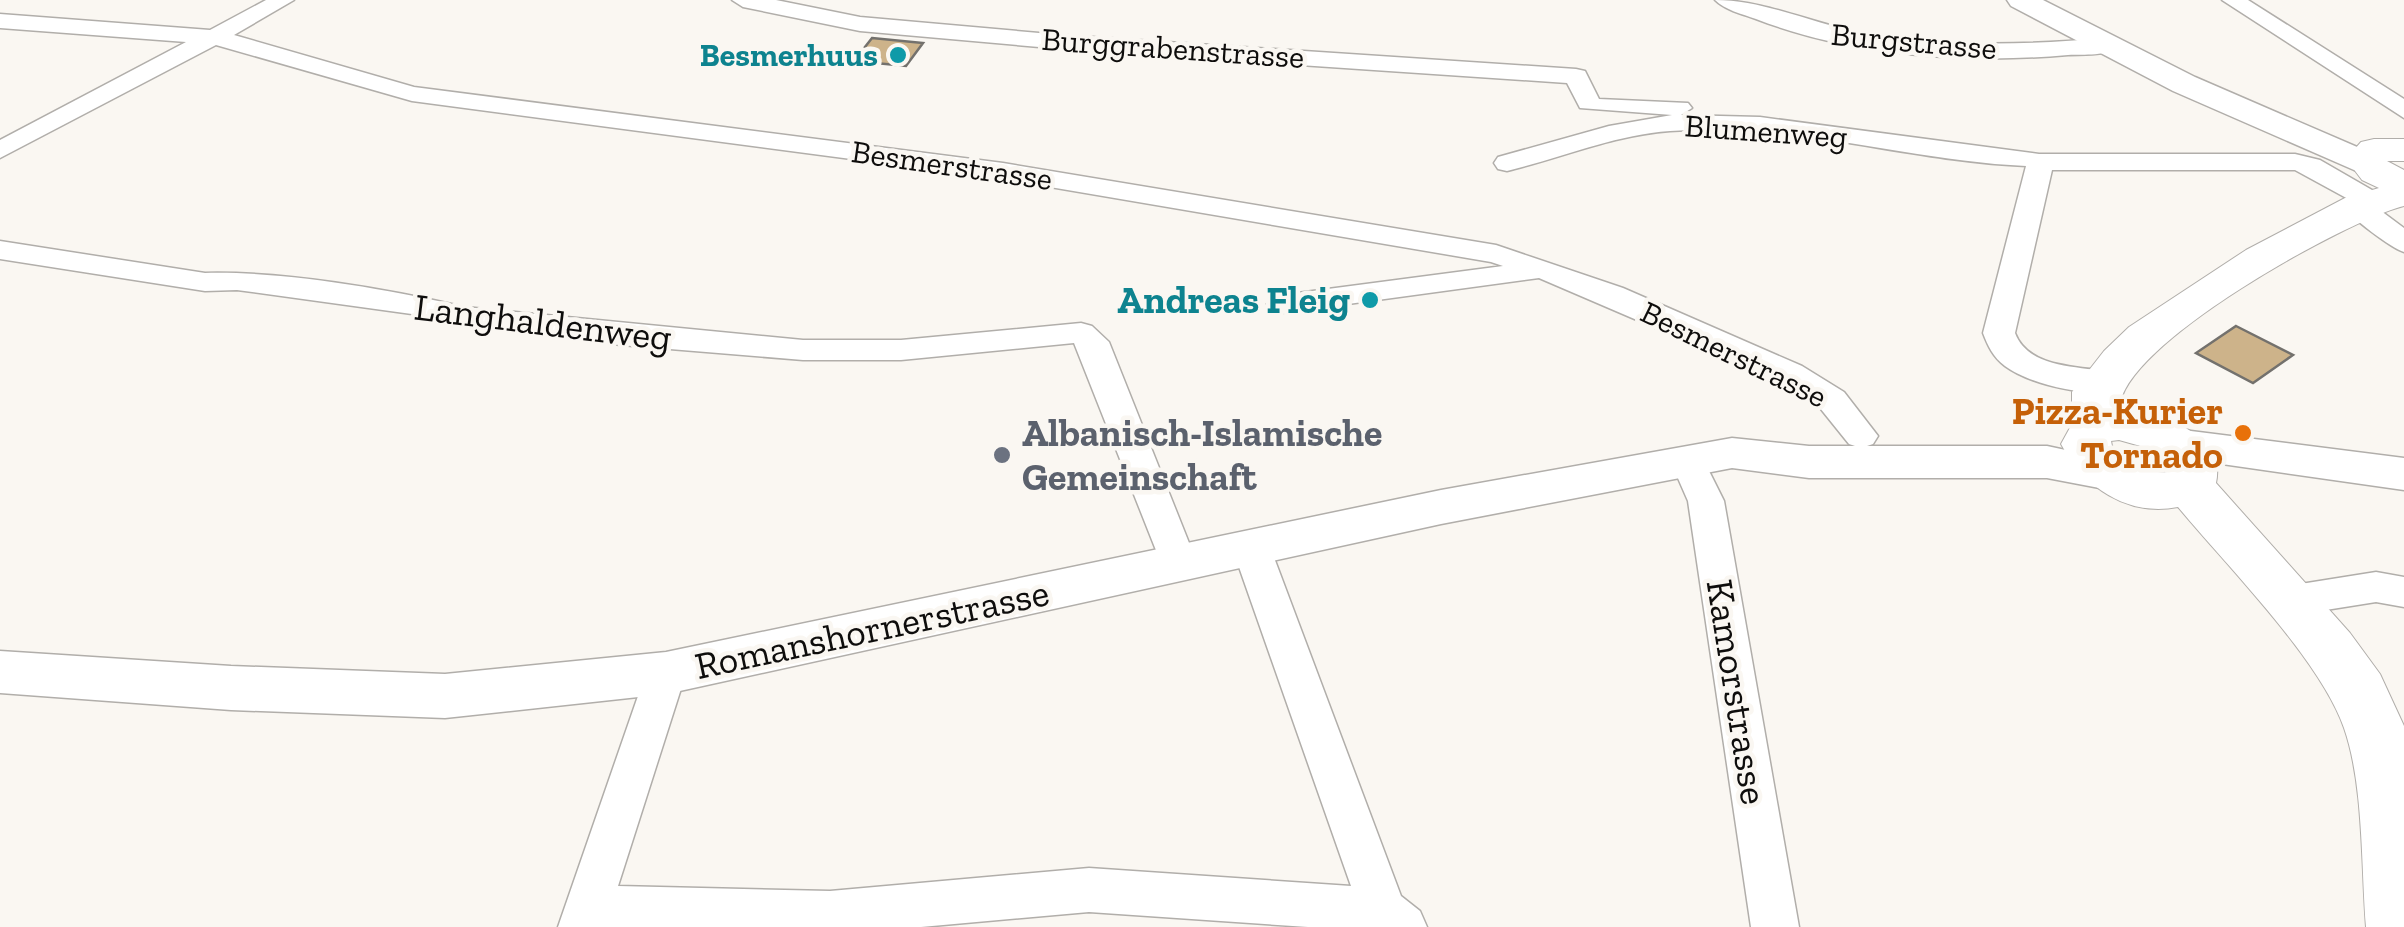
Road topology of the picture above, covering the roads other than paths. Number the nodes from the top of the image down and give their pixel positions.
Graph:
1 (283, 0) edge
2 (1726, 0) edge
3 (2021, 0) edge
4 (2233, 0) edge
5 (752, 1) edge
6 (0, 21) edge
7 (214, 38) junction
8 (2107, 45) junction
9 (2404, 110) edge
10 (1735, 111) joint
11 (0, 150) edge
12 (2034, 160) junction
13 (1506, 163) dead end
14 (2380, 180) edge
15 (2404, 243) edge
16 (0, 250) edge
17 (1546, 269) junction
18 (1282, 304) dead end
19 (1869, 449) junction
20 (2139, 449) junction
21 (1710, 457) junction
22 (2404, 475) edge
23 (1251, 548) junction
24 (1178, 562) junction
25 (2404, 592) edge
26 (2288, 602) junction
27 (0, 672) edge
28 (666, 673) junction
29 (584, 917) edge
30 (1393, 918) edge
31 (1775, 927) edge
32 (2400, 927) edge

1 - 7 street
2 - 8 street, Burgstrasse
3 - 8 street
4 - 9 street
5 - 10 street, Burggrabenstrasse
6 - 7 street, Besmerstrasse
7 - 11 street
7 - 17 street, Besmerstrasse
8 - 14 street
10 - 12 street, Blumenweg
12 - 13 street, Blumenweg
12 - 14 street, Blumenweg
12 - 20 street
14 - 15 street, Blumenweg
14 - 20 main road
16 - 24 street, Langhaldenweg
17 - 18 street
17 - 19 street, Besmerstrasse
19 - 20 street, Romanshornerstrasse
19 - 21 street, Romanshornerstrasse
20 - 22 street, Romanshornerstrasse
20 - 26 main road
21 - 23 street, Romanshornerstrasse
21 - 31 street, Kamorstrasse
23 - 24 street, Romanshornerstrasse
23 - 30 street
24 - 28 street, Romanshornerstrasse
25 - 26 street
26 - 32 main road
27 - 28 street, Romanshornerstrasse
28 - 29 street
29 - 30 street

